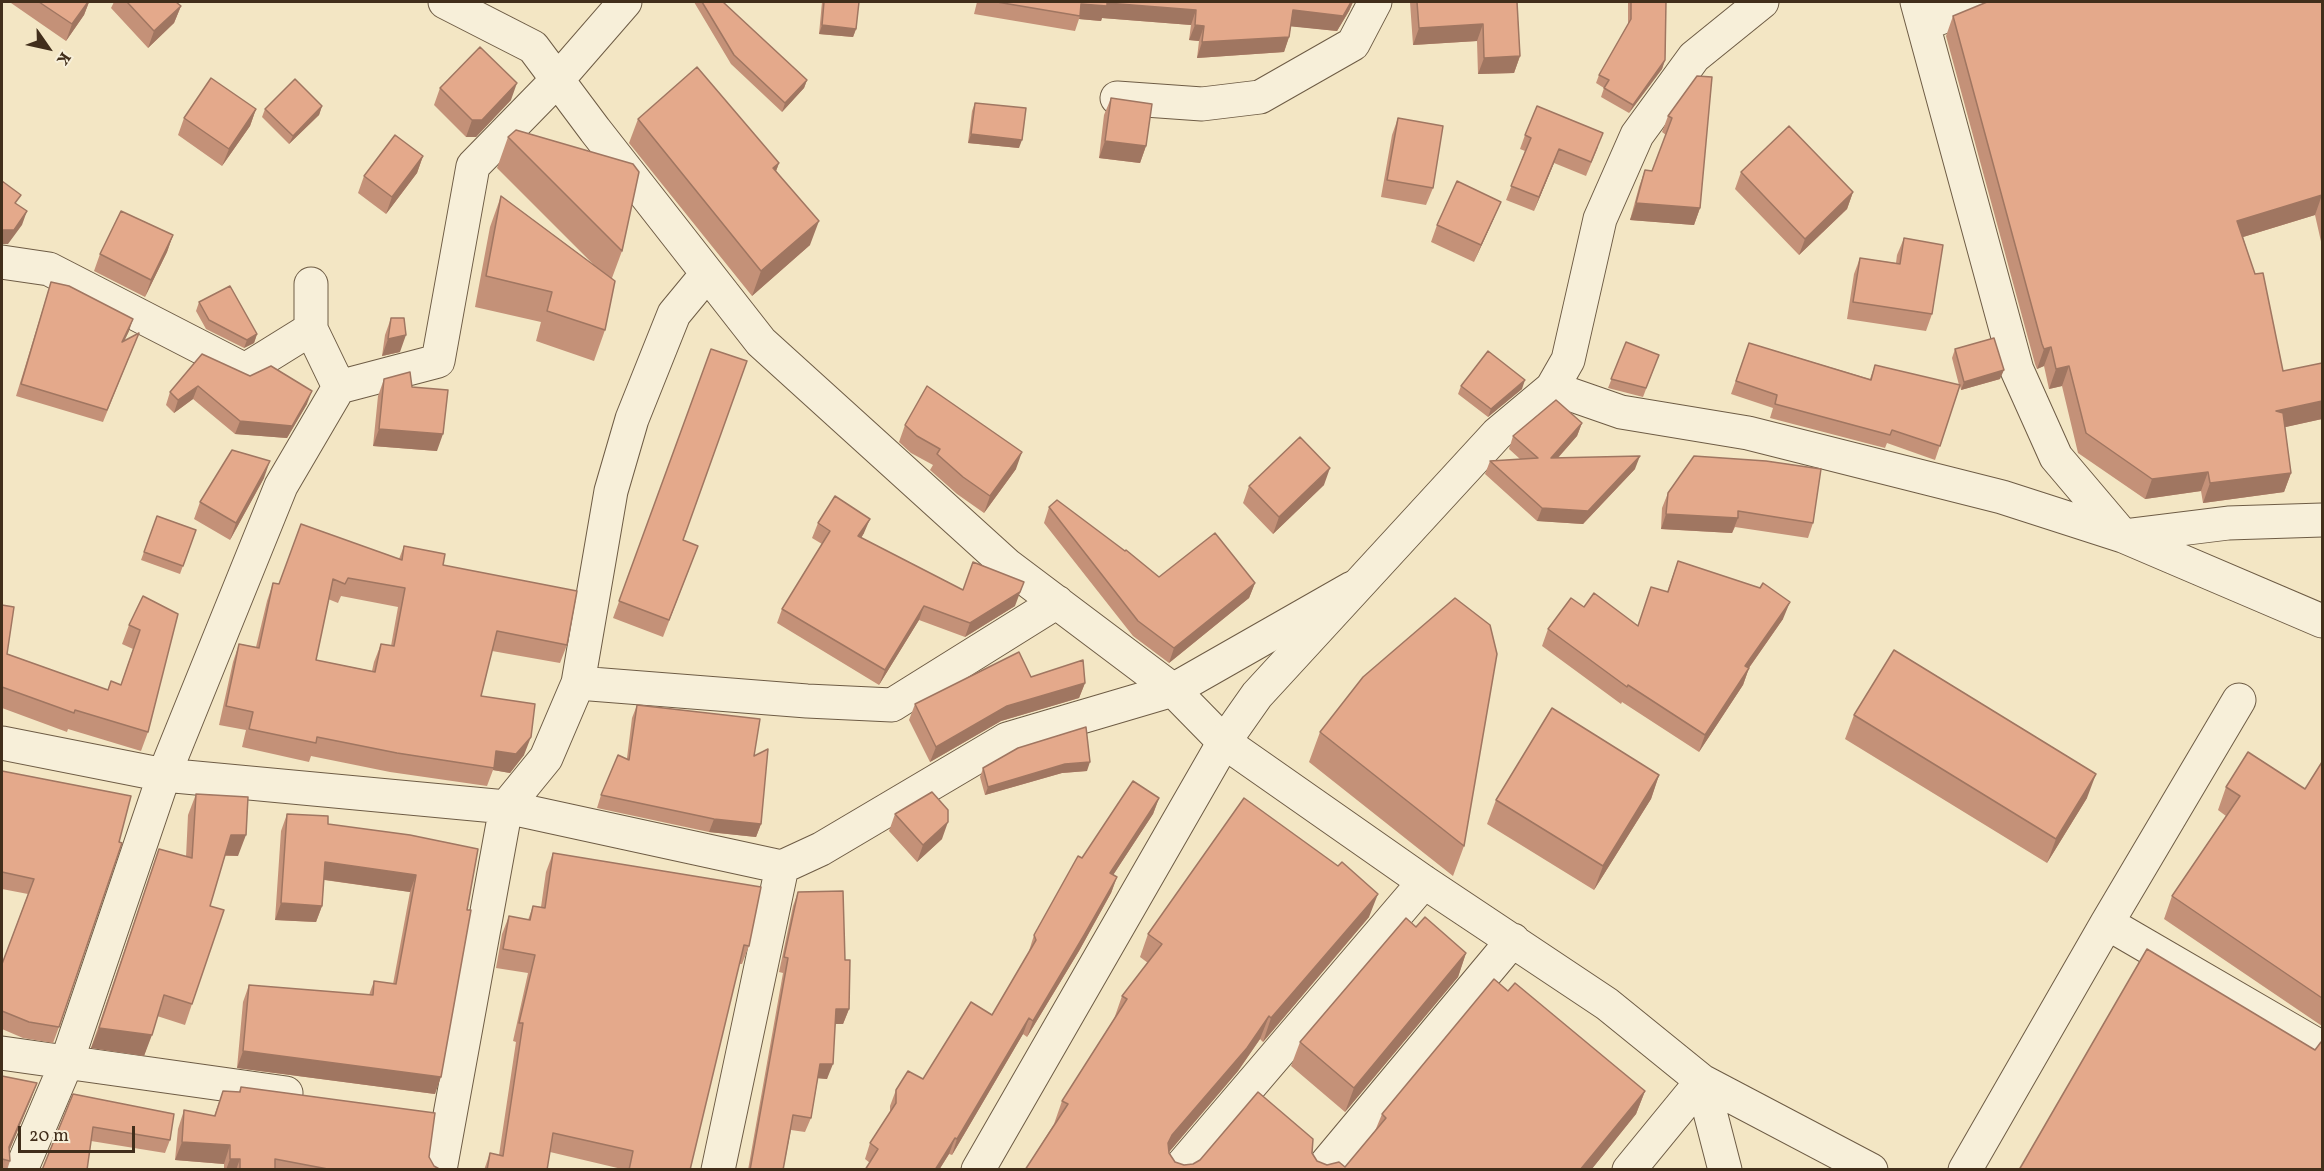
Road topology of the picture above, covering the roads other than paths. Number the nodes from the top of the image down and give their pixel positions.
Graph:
1 (445, 2) edge
2 (625, 2) edge
3 (1375, 2) edge
4 (1762, 2) edge
5 (1982, 2) edge
6 (1921, 13) edge
7 (558, 78) junction
8 (1117, 98) edge
9 (2, 262) edge
10 (707, 274) junction
11 (311, 284) dead end
12 (311, 329) junction
13 (339, 387) junction
14 (1552, 388) junction
15 (2322, 520) edge
16 (2123, 536) junction
17 (1360, 583) junction
18 (1057, 602) junction
19 (2310, 615) edge
20 (578, 683) junction
21 (1173, 690) junction
22 (2239, 700) dead end
23 (1224, 741) junction
24 (2, 743) edge
25 (164, 775) junction
26 (506, 807) junction
27 (782, 867) junction
28 (1424, 882) junction
29 (2107, 923) junction
30 (1513, 940) junction
31 (2322, 1048) edge
32 (2, 1053) edge
33 (66, 1064) junction
34 (1702, 1081) junction
35 (321, 1098) edge
36 (21, 1170) edge
37 (440, 1170) edge
38 (718, 1170) edge
39 (978, 1170) edge
40 (1178, 1170) edge
41 (1321, 1170) edge
42 (1629, 1170) edge
43 (1725, 1170) edge
44 (1871, 1170) edge
45 (1965, 1170) edge

1 - 7 street
2 - 7 street
3 - 8 street
4 - 14 street
5 - 6 street
6 - 16 street
7 - 10 street
7 - 13 street
9 - 12 street
10 - 18 street
10 - 20 street
11 - 12 street
12 - 13 street
13 - 25 street
14 - 16 street
14 - 17 street
15 - 16 street
16 - 19 street
17 - 21 street
17 - 23 street
18 - 20 street
18 - 21 street
20 - 26 street
21 - 23 street
21 - 27 street
22 - 29 street
23 - 28 street
23 - 39 street
24 - 25 street
25 - 26 street
25 - 33 street
26 - 27 street
26 - 37 street
27 - 38 street
28 - 30 street
28 - 40 street
29 - 31 street
29 - 45 street
30 - 34 street
30 - 41 street
32 - 33 street
33 - 35 street
33 - 36 street
34 - 42 street
34 - 43 street
34 - 44 street

